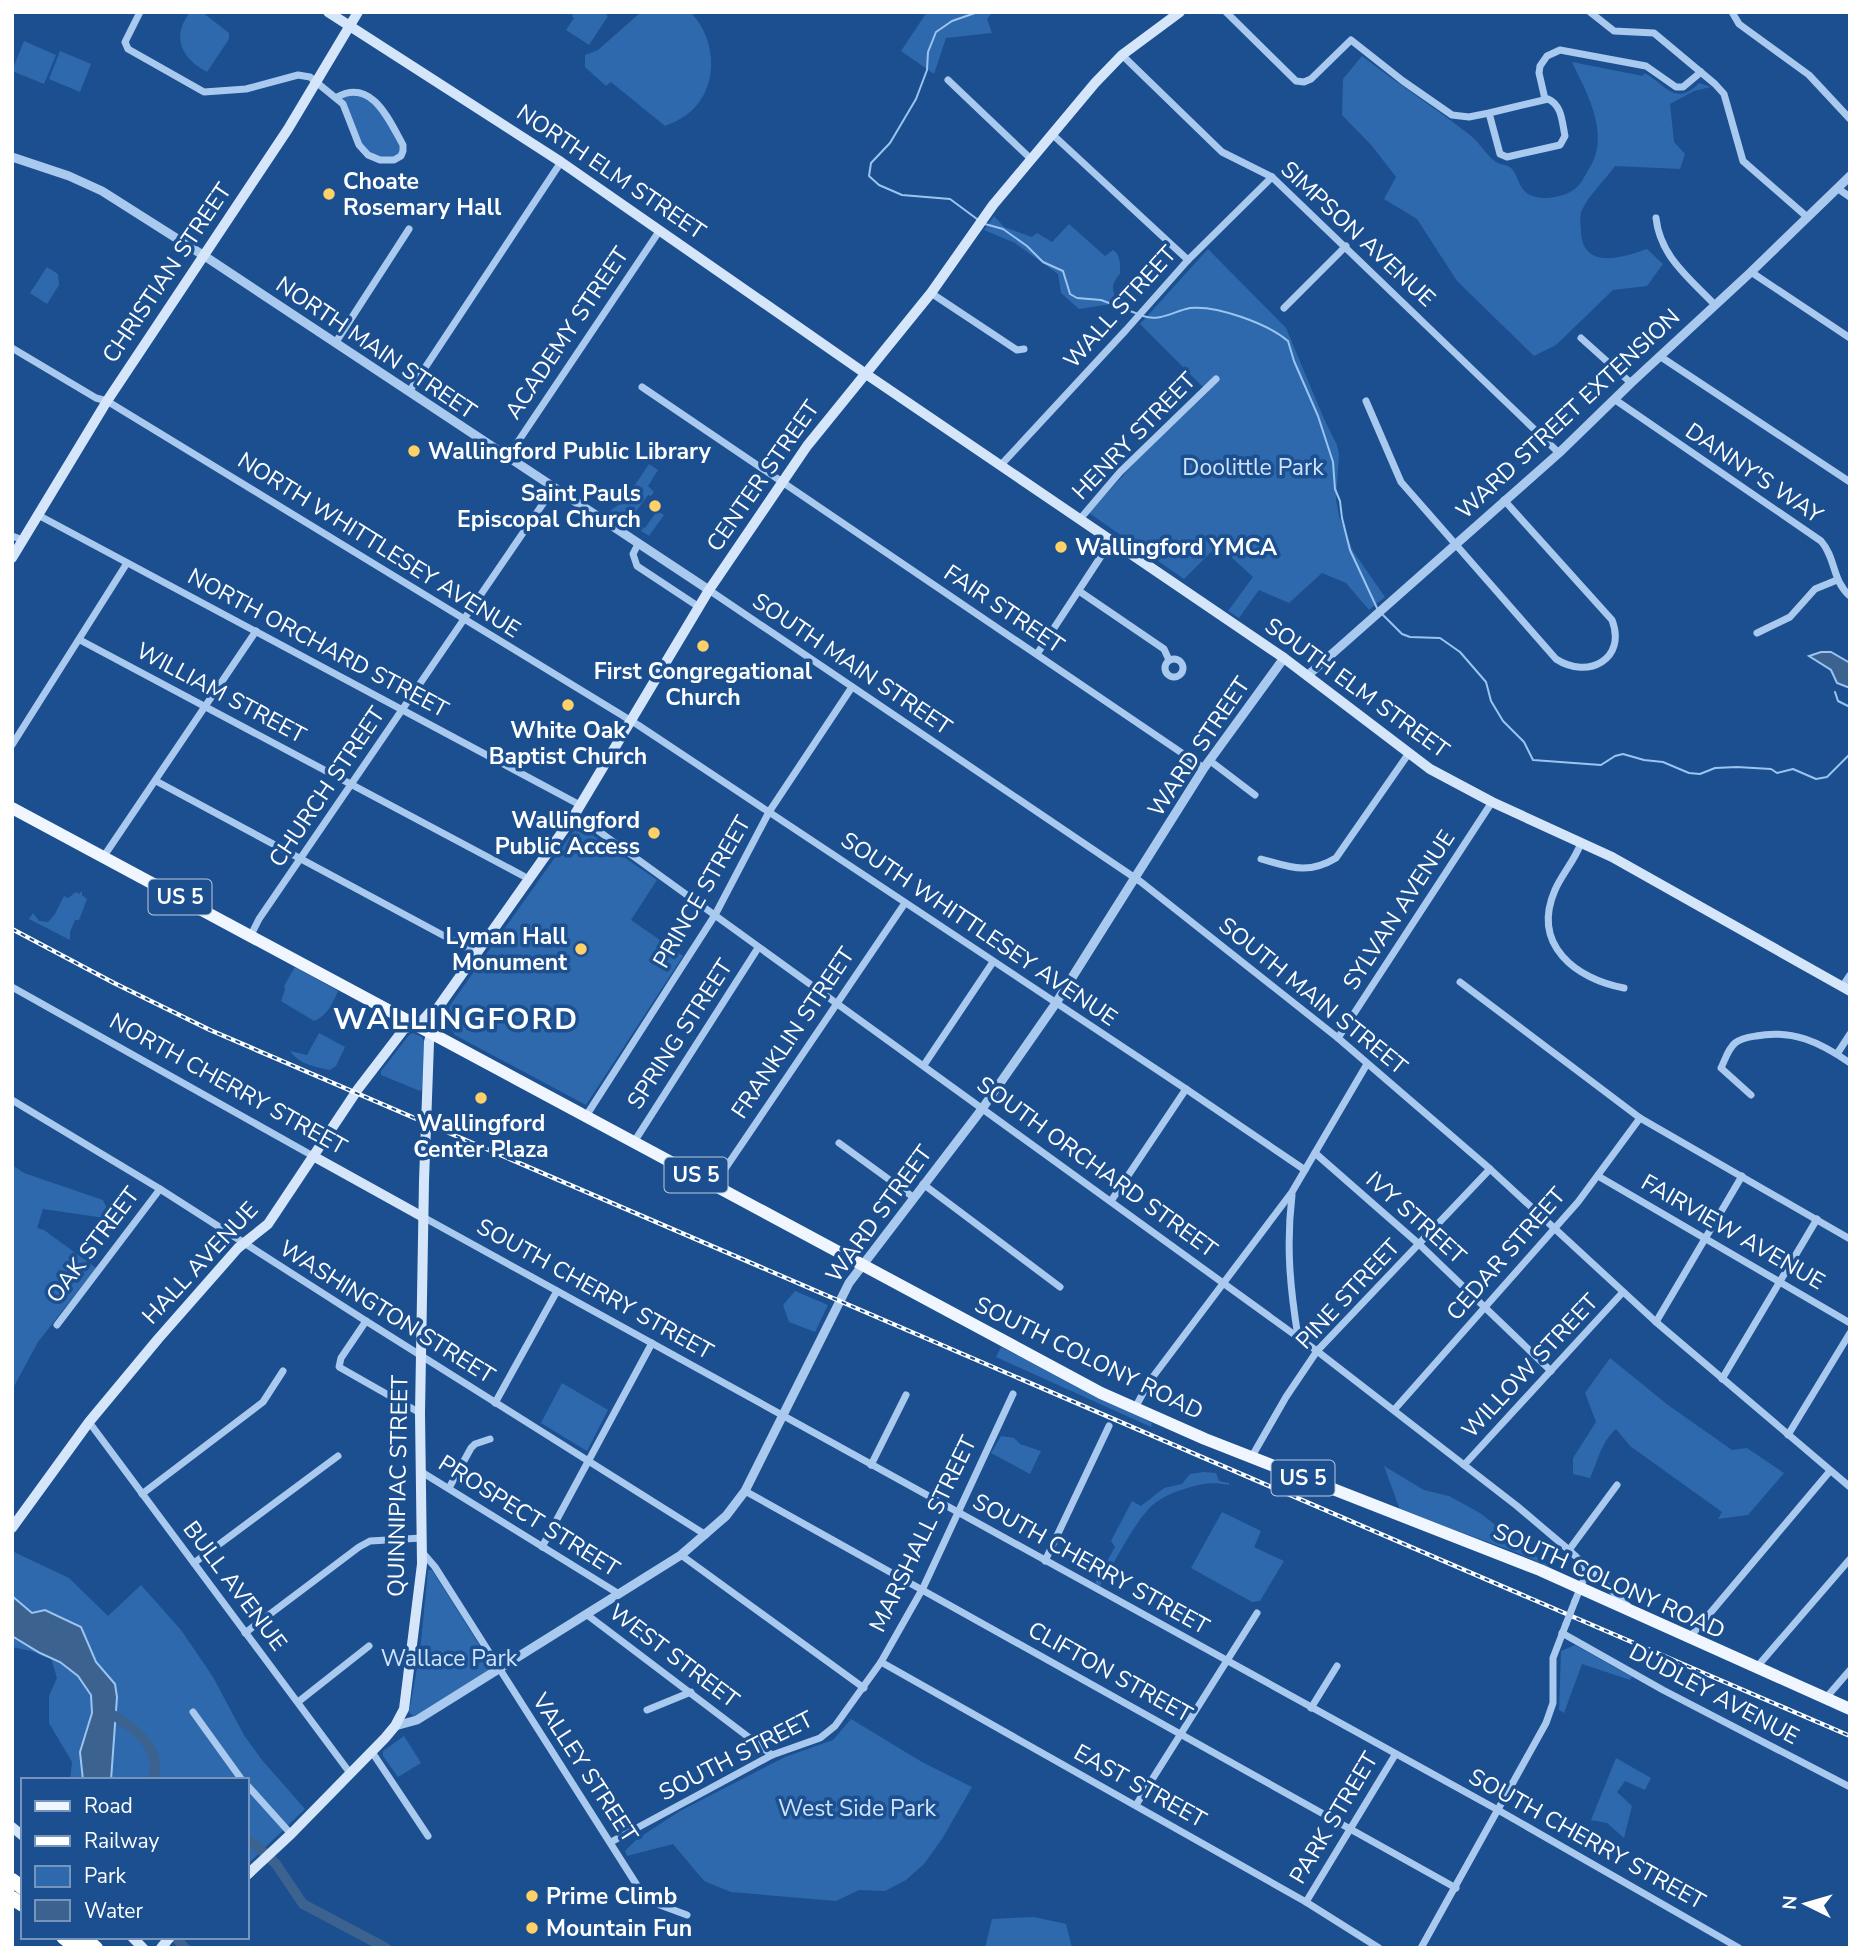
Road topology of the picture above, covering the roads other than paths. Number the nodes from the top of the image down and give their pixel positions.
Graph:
1 (140, 12) edge
2 (328, 12) edge
3 (358, 12) edge
4 (1180, 12) edge
5 (1226, 12) edge
6 (1590, 12) edge
7 (1732, 12) edge
8 (352, 26) junction
9 (1122, 55) junction
10 (1701, 72) junction
11 (948, 80) dead end
12 (317, 81) junction
13 (337, 97) junction
14 (1545, 99) junction
15 (1489, 113) junction
16 (1850, 119) edge
17 (1052, 134) junction
18 (12, 157) edge
19 (1031, 159) junction
20 (561, 162) junction
21 (1850, 176) edge
22 (1272, 177) junction
23 (1837, 188) junction
24 (1850, 197) edge
25 (1806, 216) junction
26 (1656, 218) dead end
27 (409, 229) dead end
28 (660, 230) junction
29 (1346, 246) junction
30 (203, 255) junction
31 (1188, 260) junction
32 (1751, 272) junction
33 (931, 293) junction
34 (1715, 305) junction
35 (1284, 308) dead end
36 (1581, 338) dead end
37 (1850, 338) edge
38 (335, 342) junction
39 (12, 348) edge
40 (1024, 349) dead end
41 (1661, 357) junction
42 (866, 374) junction
43 (1216, 379) dead end
44 (1631, 383) junction
45 (642, 387) dead end
46 (409, 392) junction
47 (1614, 399) junction
48 (107, 401) junction
49 (1366, 401) dead end
50 (1559, 453) junction
51 (507, 458) junction
52 (1000, 466) junction
53 (1850, 482) edge
54 (782, 483) junction
55 (553, 488) junction
56 (1504, 500) junction
57 (38, 515) junction
58 (1080, 519) junction
59 (18, 538) edge
60 (1111, 541) junction
61 (638, 544) junction
62 (1456, 544) junction
63 (12, 558) edge
64 (127, 563) junction
65 (1837, 580) junction
66 (709, 590) junction
67 (1079, 591) junction
68 (1850, 596) edge
69 (699, 607) junction
70 (463, 619) junction
71 (256, 631) junction
72 (1757, 633) dead end
73 (80, 640) junction
74 (1037, 654) junction
75 (1284, 658) junction
76 (1170, 660) dead end
77 (1307, 676) junction
78 (852, 687) junction
79 (205, 706) junction
80 (403, 710) junction
81 (632, 721) junction
82 (12, 745) edge
83 (1409, 753) junction
84 (1206, 764) junction
85 (156, 781) junction
86 (352, 784) junction
87 (1255, 795) dead end
88 (1492, 802) junction
89 (12, 807) edge
90 (578, 810) junction
91 (769, 812) junction
92 (1581, 843) junction
93 (104, 856) junction
94 (302, 859) junction
95 (1261, 859) dead end
96 (1135, 877) junction
97 (529, 879) junction
98 (905, 903) junction
99 (715, 915) junction
100 (251, 935) junction
101 (758, 948) junction
102 (476, 953) junction
103 (993, 962) junction
104 (1850, 975) edge
105 (1460, 982) dead end
106 (12, 987) edge
107 (1624, 988) dead end
108 (1846, 989) edge
109 (836, 1002) junction
110 (1056, 1003) junction
111 (437, 1009) junction
112 (413, 1024) junction
113 (430, 1034) junction
114 (1850, 1034) edge
115 (1338, 1038) junction
116 (1838, 1054) junction
117 (1850, 1063) edge
118 (1367, 1064) junction
119 (923, 1065) junction
120 (1186, 1088) junction
121 (1751, 1095) dead end
122 (12, 1100) edge
123 (982, 1109) junction
124 (586, 1116) junction
125 (1640, 1118) junction
126 (634, 1142) junction
127 (839, 1143) dead end
128 (1315, 1153) junction
129 (313, 1156) junction
130 (1490, 1169) junction
131 (1305, 1170) junction
132 (1598, 1176) junction
133 (1742, 1176) junction
134 (923, 1184) junction
135 (713, 1185) junction
136 (160, 1189) junction
137 (1292, 1192) junction
138 (913, 1197) junction
139 (1111, 1201) junction
140 (423, 1217) junction
141 (1817, 1219) junction
142 (1555, 1229) junction
143 (1705, 1238) junction
144 (1850, 1239) edge
145 (244, 1244) junction
146 (1420, 1245) junction
147 (863, 1264) junction
148 (1780, 1281) junction
149 (1223, 1282) junction
150 (1060, 1287) dead end
151 (557, 1291) junction
152 (1623, 1292) junction
153 (1486, 1307) junction
154 (366, 1321) junction
155 (1656, 1322) junction
156 (1850, 1323) edge
157 (57, 1325) dead end
158 (1850, 1333) edge
159 (1298, 1337) junction
160 (652, 1343) junction
161 (1317, 1351) junction
162 (421, 1354) junction
163 (283, 1371) dead end
164 (1551, 1371) junction
165 (1722, 1379) junction
166 (1013, 1394) dead end
167 (906, 1395) dead end
168 (495, 1403) junction
169 (1135, 1409) junction
170 (1394, 1410) junction
171 (420, 1413) junction
172 (784, 1415) junction
173 (89, 1422) junction
174 (1109, 1426) dead end
175 (1788, 1435) junction
176 (490, 1439) dead end
177 (338, 1456) dead end
178 (1251, 1458) junction
179 (588, 1460) junction
180 (872, 1465) junction
181 (1464, 1465) junction
182 (420, 1470) junction
183 (1830, 1471) junction
184 (1617, 1485) dead end
185 (449, 1488) junction
186 (1850, 1488) edge
187 (745, 1491) junction
188 (142, 1494) junction
189 (958, 1512) junction
190 (12, 1528) edge
191 (706, 1535) junction
192 (422, 1538) junction
193 (542, 1547) junction
194 (1569, 1550) junction
195 (422, 1552) junction
196 (681, 1555) junction
197 (1850, 1559) edge
198 (1045, 1561) junction
199 (194, 1563) junction
200 (1585, 1566) junction
201 (923, 1588) junction
202 (1580, 1588) junction
203 (619, 1594) junction
204 (1635, 1612) junction
205 (1257, 1613) dead end
206 (586, 1614) junction
207 (245, 1633) junction
208 (1562, 1633) junction
209 (1690, 1638) junction
210 (369, 1646) dead end
211 (1226, 1661) junction
212 (881, 1662) junction
213 (1337, 1666) dead end
214 (498, 1668) junction
215 (1756, 1669) junction
216 (1850, 1670) edge
217 (864, 1688) junction
218 (691, 1692) junction
219 (1825, 1699) junction
220 (298, 1702) junction
221 (1311, 1708) junction
222 (1850, 1709) edge
223 (647, 1710) dead end
224 (193, 1712) dead end
225 (396, 1726) junction
226 (1181, 1733) junction
227 (372, 1752) junction
228 (772, 1755) junction
229 (1395, 1755) junction
230 (350, 1773) junction
231 (241, 1778) edge
232 (248, 1786) edge
233 (1850, 1787) edge
234 (1136, 1805) junction
235 (1498, 1810) junction
236 (1351, 1829) junction
237 (291, 1835) junction
238 (428, 1836) dead end
239 (611, 1842) junction
240 (248, 1874) edge
241 (1456, 1888) junction
242 (1306, 1902) junction
243 (687, 1915) dead end
244 (1379, 1948) edge
245 (1421, 1948) edge
246 (1738, 1948) edge

1 - 12 street
2 - 8 main road, NORTH ELM STREET
3 - 8 main road, CHRISTIAN STREET
4 - 9 main road, CENTER STREET
5 - 15 street
6 - 10 street
7 - 16 street
8 - 12 main road, CHRISTIAN STREET
8 - 20 main road, NORTH ELM STREET
9 - 17 main road, CENTER STREET
9 - 22 street, SIMPSON AVENUE
10 - 14 street
10 - 25 street
11 - 19 street
12 - 13 street
12 - 30 main road, CHRISTIAN STREET
13 - 13 street
14 - 15 street
14 - 15 street
17 - 19 main road, CENTER STREET
17 - 31 street
18 - 30 street, NORTH MAIN STREET
19 - 33 main road, CENTER STREET
20 - 28 main road, NORTH ELM STREET
20 - 46 street
21 - 23 street, WARD STREET EXTENSION
22 - 29 street, SIMPSON AVENUE
22 - 31 street, WALL STREET
23 - 24 street
23 - 25 street, WARD STREET EXTENSION
25 - 32 street, WARD STREET EXTENSION
26 - 34 street
27 - 38 street
28 - 42 main road, NORTH ELM STREET
28 - 51 street, ACADEMY STREET
29 - 35 street
29 - 50 street, SIMPSON AVENUE
30 - 38 street, NORTH MAIN STREET
30 - 48 main road, CHRISTIAN STREET
31 - 52 street, WALL STREET
32 - 34 street, WARD STREET EXTENSION
32 - 37 street
33 - 40 street
33 - 42 main road, CENTER STREET
34 - 41 street, WARD STREET EXTENSION
36 - 44 street
38 - 46 street, NORTH MAIN STREET
39 - 48 street, NORTH WHITTLESEY AVENUE
41 - 44 street, WARD STREET EXTENSION
41 - 53 street
42 - 52 main road, SOUTH ELM STREET
42 - 54 main road, CENTER STREET
43 - 58 street, HENRY STREET
44 - 47 street, WARD STREET EXTENSION
45 - 54 street, FAIR STREET
46 - 51 street, NORTH MAIN STREET
47 - 50 street, WARD STREET EXTENSION
47 - 65 street, DANNY'S WAY
48 - 57 main road, CHRISTIAN STREET
48 - 70 street, NORTH WHITTLESEY AVENUE
49 - 62 street
50 - 56 street, WARD STREET EXTENSION
51 - 55 street, NORTH MAIN STREET
52 - 58 main road, SOUTH ELM STREET
54 - 66 main road, CENTER STREET
54 - 74 street, FAIR STREET
55 - 61 street, NORTH MAIN STREET
55 - 70 street, CHURCH STREET
56 - 62 street, WARD STREET EXTENSION
56 - 62 street
57 - 59 main road, CHRISTIAN STREET
57 - 64 street, NORTH ORCHARD STREET
58 - 60 main road, SOUTH ELM STREET
59 - 63 main road, CHRISTIAN STREET
60 - 67 street
60 - 75 main road, SOUTH ELM STREET
61 - 66 street, NORTH MAIN STREET
61 - 69 street
62 - 77 street, WARD STREET EXTENSION
64 - 71 street, NORTH ORCHARD STREET
64 - 73 street
65 - 68 street, DANNY'S WAY
65 - 72 street
66 - 69 main road, CENTER STREET
66 - 78 street, SOUTH MAIN STREET
67 - 74 street
67 - 76 street
69 - 81 main road, CENTER STREET
70 - 80 street, CHURCH STREET
70 - 81 street, NORTH WHITTLESEY AVENUE
71 - 79 street
71 - 80 street, NORTH ORCHARD STREET
73 - 79 street, WILLIAM STREET
73 - 82 street
74 - 84 street, FAIR STREET
75 - 77 main road, SOUTH ELM STREET
75 - 84 street, WARD STREET
77 - 83 main road, SOUTH ELM STREET
78 - 91 street, PRINCE STREET
78 - 96 street, SOUTH MAIN STREET
79 - 85 street
79 - 86 street, WILLIAM STREET
80 - 86 street, CHURCH STREET
80 - 90 street, NORTH ORCHARD STREET
81 - 90 main road, CENTER STREET
81 - 91 street, SOUTH WHITTLESEY AVENUE
83 - 88 main road, SOUTH ELM STREET
83 - 95 street
84 - 87 street, FAIR STREET
84 - 96 street, WARD STREET
85 - 93 street
85 - 94 street
86 - 94 street, CHURCH STREET
86 - 97 street, WILLIAM STREET
88 - 92 main road, SOUTH ELM STREET
88 - 115 street, SYLVAN AVENUE
89 - 93 main road, US 5
90 - 97 main road, CENTER STREET
90 - 99 street, SOUTH ORCHARD STREET
91 - 98 street, SOUTH WHITTLESEY AVENUE
91 - 99 street, PRINCE STREET
92 - 107 street
92 - 108 main road, SOUTH ELM STREET
93 - 100 main road, US 5
94 - 100 street, CHURCH STREET
94 - 102 street
96 - 110 street, WARD STREET
96 - 115 street, SOUTH MAIN STREET
97 - 102 main road, CENTER STREET
98 - 103 street, SOUTH WHITTLESEY AVENUE
98 - 109 street, FRANKLIN STREET
99 - 101 street, SOUTH ORCHARD STREET
99 - 124 street, PRINCE STREET
100 - 112 main road, US 5
101 - 109 street, SOUTH ORCHARD STREET
101 - 126 street, SPRING STREET
102 - 111 main road, CENTER STREET
103 - 110 street, SOUTH WHITTLESEY AVENUE
103 - 119 street
104 - 108 street
105 - 125 street
106 - 129 street, NORTH CHERRY STREET
109 - 119 street, SOUTH ORCHARD STREET
109 - 135 street, FRANKLIN STREET
110 - 120 street, SOUTH WHITTLESEY AVENUE
110 - 123 street, WARD STREET
111 - 112 main road, CENTER STREET
111 - 113 main road, CENTER STREET
112 - 113 main road, SOUTH COLONY ROAD / US 5
112 - 129 main road, HALL AVENUE
113 - 124 main road, SOUTH COLONY ROAD / US 5
113 - 140 main road, QUINNIPIAC STREET
114 - 116 street
115 - 118 street, SOUTH MAIN STREET
116 - 117 street
116 - 121 street
118 - 128 street
118 - 130 street, SOUTH MAIN STREET
119 - 123 street, SOUTH ORCHARD STREET
120 - 131 street, SOUTH WHITTLESEY AVENUE
120 - 139 street
122 - 136 street, WASHINGTON STREET
123 - 134 street, WARD STREET
123 - 139 street, SOUTH ORCHARD STREET
124 - 126 main road, SOUTH COLONY ROAD / US 5
125 - 132 street, CEDAR STREET
125 - 133 street
126 - 135 main road, SOUTH COLONY ROAD / US 5
127 - 138 street
128 - 131 street
128 - 146 street, IVY STREET
129 - 140 main road, NORTH CHERRY STREET
129 - 145 main road, HALL AVENUE
130 - 142 street, SOUTH MAIN STREET
130 - 146 street, PINE STREET
131 - 137 street
132 - 142 street, CEDAR STREET
132 - 143 street, FAIRVIEW AVENUE
133 - 141 street
133 - 143 street
134 - 138 street, WARD STREET
134 - 150 street
135 - 147 main road, SOUTH COLONY ROAD / US 5
136 - 145 street, WASHINGTON STREET
136 - 157 street, OAK STREET
137 - 149 street
137 - 159 street
138 - 147 street, WARD STREET
139 - 149 street, SOUTH ORCHARD STREET
140 - 151 street, SOUTH CHERRY STREET
140 - 162 main road, QUINNIPIAC STREET
141 - 144 street
141 - 148 street
142 - 152 street, SOUTH MAIN STREET
142 - 153 street, CEDAR STREET
143 - 148 street, FAIRVIEW AVENUE
143 - 155 street
145 - 154 street, WASHINGTON STREET
145 - 173 main road, HALL AVENUE
146 - 153 street, IVY STREET
146 - 161 street, PINE STREET
147 - 169 main road, SOUTH COLONY ROAD / US 5
147 - 172 street, WARD STREET
148 - 156 street, FAIRVIEW AVENUE
148 - 165 street
149 - 159 street, SOUTH ORCHARD STREET
149 - 169 street
151 - 160 street, SOUTH CHERRY STREET
151 - 168 street
152 - 155 street, SOUTH MAIN STREET
152 - 164 street, WILLOW STREET
153 - 164 street, IVY STREET
153 - 170 street, CEDAR STREET
154 - 162 street, WASHINGTON STREET
154 - 171 street
155 - 165 street, SOUTH MAIN STREET
158 - 175 street
159 - 161 street, SOUTH ORCHARD STREET
160 - 172 street, SOUTH CHERRY STREET
160 - 179 street
161 - 170 street, SOUTH ORCHARD STREET
161 - 178 street, PINE STREET
162 - 168 street, WASHINGTON STREET
162 - 171 main road, QUINNIPIAC STREET
163 - 188 street
164 - 181 street, WILLOW STREET
165 - 175 street, SOUTH MAIN STREET
166 - 189 street, MARSHALL STREET
167 - 180 street
168 - 179 street, WASHINGTON STREET
169 - 178 main road, SOUTH COLONY ROAD / US 5
170 - 181 street, SOUTH ORCHARD STREET
171 - 182 main road, QUINNIPIAC STREET
172 - 180 street, SOUTH CHERRY STREET
172 - 187 street, WARD STREET
173 - 188 street, BULL AVENUE
173 - 190 main road, HALL AVENUE
174 - 198 street
175 - 183 street, SOUTH MAIN STREET
176 - 185 street
177 - 199 street
178 - 202 main road, SOUTH COLONY ROAD / US 5
179 - 191 street, WASHINGTON STREET
179 - 193 street
180 - 189 street, SOUTH CHERRY STREET
181 - 194 street, SOUTH ORCHARD STREET
182 - 185 street, PROSPECT STREET
182 - 192 main road, QUINNIPIAC STREET
183 - 186 street, SOUTH MAIN STREET
183 - 209 street
184 - 194 street
185 - 193 street, PROSPECT STREET
187 - 191 street, WARD STREET
187 - 201 street, CLIFTON STREET
188 - 199 street, BULL AVENUE
189 - 198 street, SOUTH CHERRY STREET
189 - 201 street, MARSHALL STREET
191 - 196 street, WARD STREET
192 - 195 main road, QUINNIPIAC STREET
192 - 207 street
193 - 203 street, PROSPECT STREET
194 - 200 street, SOUTH ORCHARD STREET
195 - 214 street, VALLEY STREET
195 - 225 main road, QUINNIPIAC STREET
196 - 203 street, WARD STREET
196 - 217 street
197 - 215 street
198 - 211 street, SOUTH CHERRY STREET
199 - 207 street, BULL AVENUE
200 - 202 street
200 - 204 street, SOUTH ORCHARD STREET
201 - 212 street, MARSHALL STREET
201 - 226 street, CLIFTON STREET
202 - 204 main road, SOUTH COLONY ROAD / US 5
202 - 208 street, bridge
203 - 206 street, WARD STREET
204 - 209 main road, SOUTH COLONY ROAD / US 5
205 - 211 street
206 - 214 street, WARD STREET
206 - 218 street, WEST STREET
207 - 220 street, BULL AVENUE
208 - 233 street, DUDLEY AVENUE
208 - 235 street
209 - 215 main road, SOUTH COLONY ROAD / US 5
210 - 220 street
211 - 221 street, SOUTH CHERRY STREET
211 - 226 street
212 - 217 street, MARSHALL STREET
212 - 234 street, EAST STREET
213 - 221 street
214 - 225 street, WARD STREET
214 - 239 street, VALLEY STREET
215 - 219 main road, SOUTH COLONY ROAD / US 5
216 - 219 street
217 - 228 street, SOUTH STREET
218 - 223 street
218 - 228 street, WEST STREET
219 - 222 main road, SOUTH COLONY ROAD / US 5
220 - 230 street, BULL AVENUE
221 - 229 street, SOUTH CHERRY STREET
224 - 231 street
225 - 227 main road, QUINNIPIAC STREET
226 - 234 street
226 - 236 street, CLIFTON STREET
227 - 230 main road, QUINNIPIAC STREET
227 - 238 street
228 - 239 street, SOUTH STREET
229 - 235 street, SOUTH CHERRY STREET
229 - 236 street, PARK STREET
230 - 237 main road, QUINNIPIAC STREET
232 - 237 street
234 - 242 street, EAST STREET
235 - 241 street
235 - 246 street, SOUTH CHERRY STREET
236 - 241 street, CLIFTON STREET
236 - 242 street, PARK STREET
237 - 240 main road, QUINNIPIAC STREET
239 - 243 street, VALLEY STREET
241 - 245 street
242 - 244 street, EAST STREET

